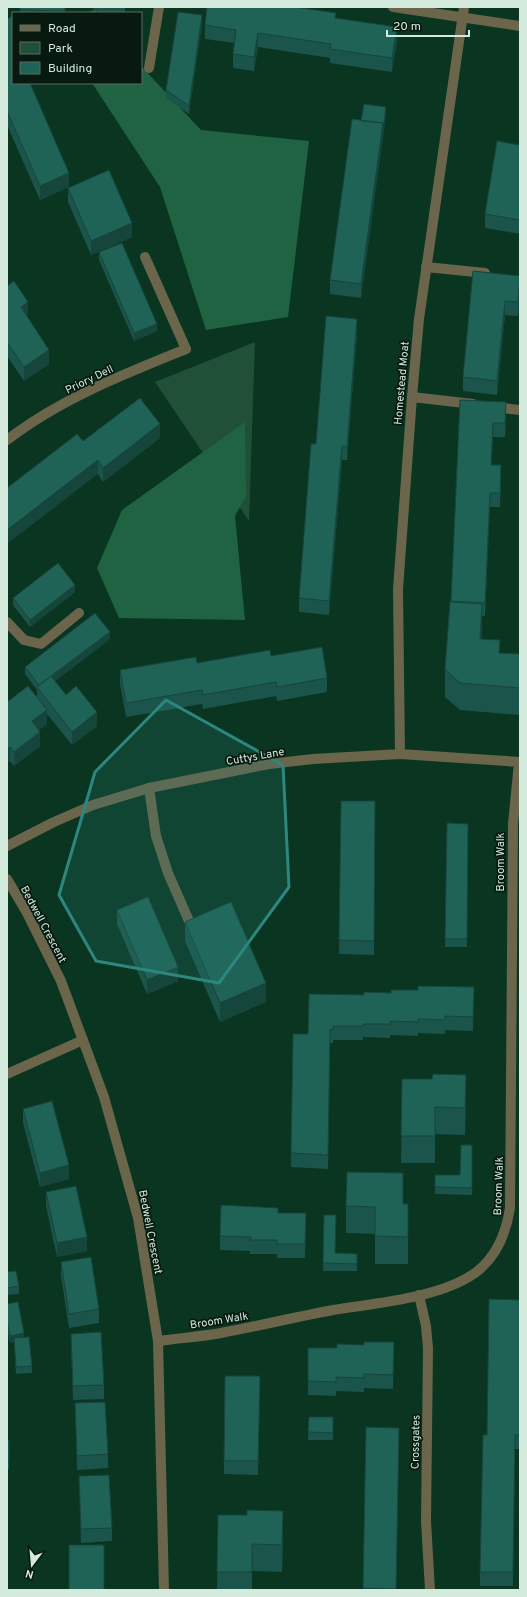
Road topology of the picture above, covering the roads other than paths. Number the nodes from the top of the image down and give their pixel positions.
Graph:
1 (159, 7) edge
2 (392, 7) edge
3 (463, 12) edge
4 (520, 26) edge
5 (149, 68) dead end
6 (145, 257) dead end
7 (426, 266) junction
8 (496, 274) edge
9 (412, 396) junction
10 (520, 410) edge
11 (7, 440) edge
12 (79, 613) dead end
13 (7, 622) edge
14 (400, 754) junction
15 (520, 762) edge
16 (149, 788) junction
17 (7, 846) edge
18 (7, 879) edge
19 (189, 921) edge
20 (83, 1040) junction
21 (7, 1074) edge
22 (516, 1095) edge
23 (418, 1295) junction
24 (158, 1341) junction
25 (164, 1590) edge
26 (430, 1590) edge

1 - 5 street
2 - 3 street
3 - 4 street
3 - 7 street, Homestead Moat
6 - 11 street, Priory Dell
7 - 8 street
7 - 9 street, Homestead Moat
9 - 10 street
9 - 14 street, Homestead Moat
12 - 13 street
14 - 15 street, Cuttys Lane
14 - 16 street, Cuttys Lane
15 - 22 street, Broom Walk
16 - 17 street, Cuttys Lane
16 - 19 street
18 - 20 street, Bedwell Crescent
20 - 21 street
20 - 24 street, Bedwell Crescent
22 - 23 street, Broom Walk
23 - 24 street, Broom Walk
23 - 26 street, Crossgates
24 - 25 street, Bedwell Crescent

